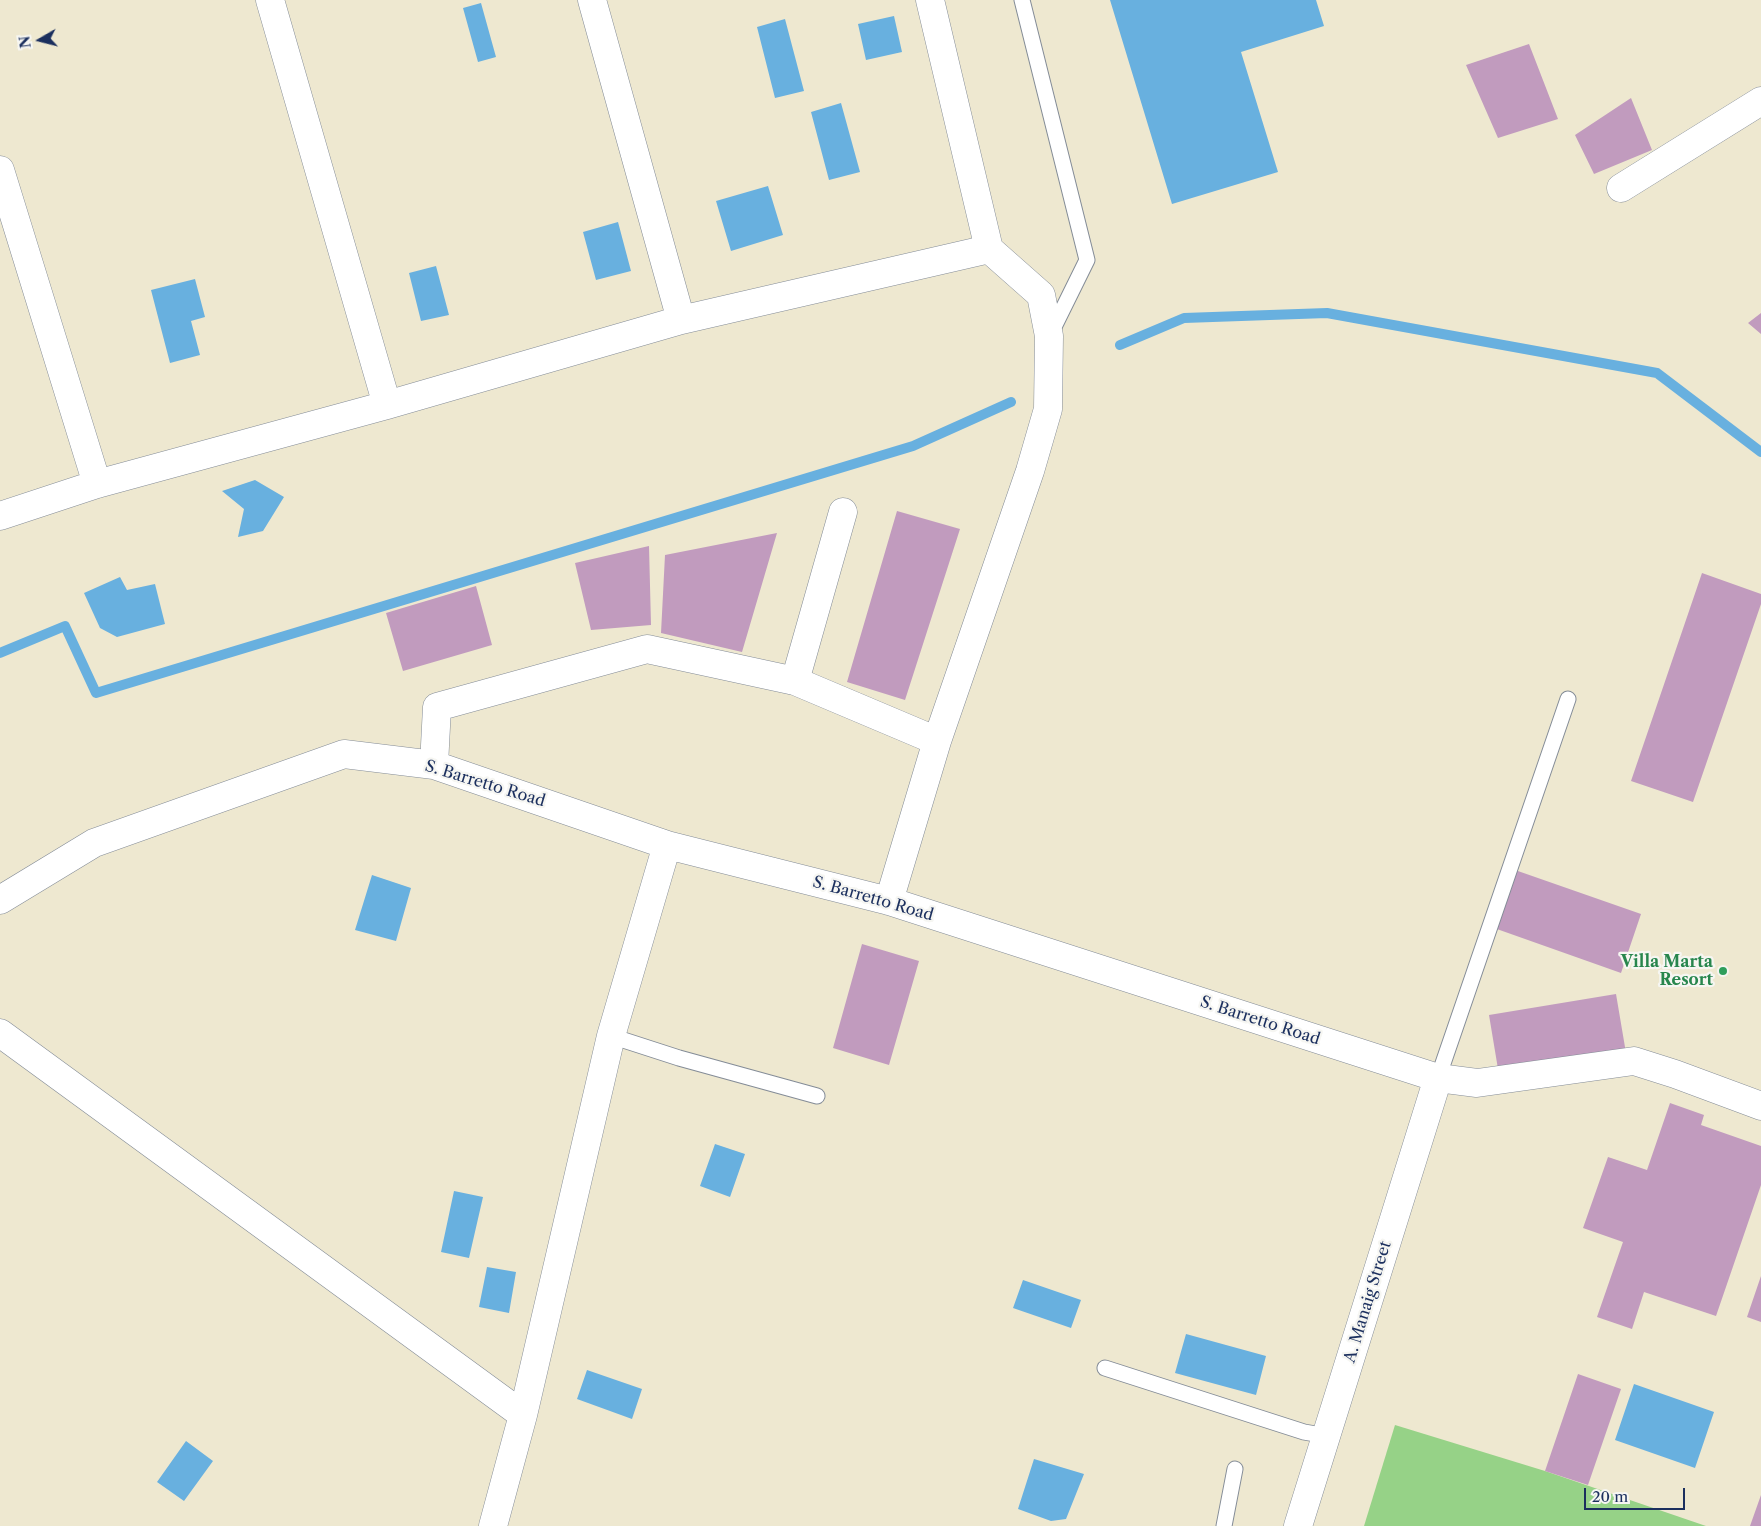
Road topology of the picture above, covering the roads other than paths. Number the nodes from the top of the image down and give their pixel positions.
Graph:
1 (270, 0) edge
2 (592, 0) edge
3 (930, 0) edge
4 (1022, 0) edge
5 (1761, 101) edge
6 (0, 170) edge
7 (1620, 188) dead end
8 (989, 249) junction
9 (681, 320) junction
10 (1049, 336) junction
11 (387, 405) junction
12 (97, 484) junction
13 (843, 512) dead end
14 (0, 516) edge
15 (795, 681) junction
16 (1568, 699) dead end
17 (937, 741) junction
18 (434, 765) junction
19 (667, 844) junction
20 (0, 900) edge
21 (889, 901) junction
22 (0, 1033) edge
23 (611, 1036) junction
24 (1438, 1078) junction
25 (817, 1096) dead end
26 (1761, 1106) edge
27 (1105, 1368) dead end
28 (523, 1415) junction
29 (1327, 1436) junction
30 (1235, 1469) dead end
31 (493, 1526) edge
32 (1224, 1526) edge
33 (1298, 1526) edge

1 - 11 street
2 - 9 street
3 - 8 street
4 - 10 lane
5 - 7 street
6 - 12 street
8 - 9 street
8 - 10 street
9 - 11 street
10 - 17 street
11 - 12 street
12 - 14 street
13 - 15 street
15 - 17 street
15 - 18 street
16 - 24 lane
17 - 21 street
18 - 19 street, S. Barretto Road
18 - 20 street, S. Barretto Road
19 - 21 street, S. Barretto Road
19 - 23 street
21 - 24 street, S. Barretto Road
22 - 28 street
23 - 25 lane
23 - 28 street
24 - 26 street, S. Barretto Road
24 - 29 street, A. Manaig Street
27 - 29 lane
28 - 31 street
29 - 33 street, A. Manaig Street
30 - 32 lane

